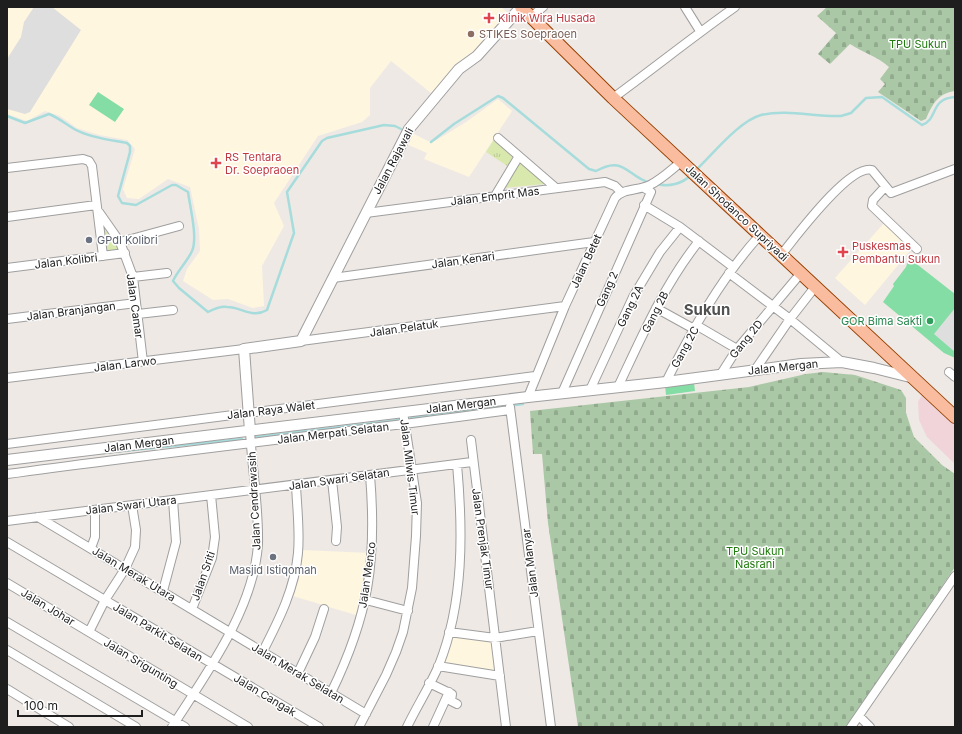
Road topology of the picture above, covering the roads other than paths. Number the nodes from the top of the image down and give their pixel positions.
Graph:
1 (521, 7) edge
2 (543, 7) edge
3 (685, 7) edge
4 (735, 7) edge
5 (532, 17) junction
6 (700, 32) junction
7 (613, 98) junction
8 (498, 138) dead end
9 (519, 156) junction
10 (684, 165) junction
11 (7, 168) edge
12 (955, 169) edge
13 (646, 187) junction
14 (885, 187) junction
15 (556, 188) junction
16 (621, 192) junction
17 (495, 196) junction
18 (644, 206) junction
19 (97, 208) junction
20 (366, 213) junction
21 (7, 217) edge
22 (179, 226) dead end
23 (680, 227) junction
24 (760, 235) junction
25 (698, 241) junction
26 (120, 242) junction
27 (594, 242) junction
28 (917, 249) dead end
29 (125, 253) junction
30 (782, 255) junction
31 (103, 256) junction
32 (7, 268) edge
33 (731, 270) junction
34 (167, 273) dead end
35 (801, 273) junction
36 (133, 277) junction
37 (333, 278) junction
38 (815, 287) junction
39 (136, 303) junction
40 (565, 306) junction
41 (773, 307) junction
42 (656, 308) junction
43 (173, 310) dead end
44 (138, 314) junction
45 (7, 319) edge
46 (790, 319) junction
47 (695, 327) junction
48 (301, 341) junction
49 (244, 349) junction
50 (737, 349) junction
51 (143, 362) junction
52 (842, 362) junction
53 (755, 370) junction
54 (721, 374) junction
55 (535, 376) junction
56 (7, 378) edge
57 (914, 378) junction
58 (666, 382) junction
59 (618, 387) junction
60 (590, 390) junction
61 (562, 393) junction
62 (528, 396) junction
63 (509, 405) junction
64 (249, 412) junction
65 (403, 412) junction
66 (955, 417) edge
67 (404, 424) junction
68 (250, 431) junction
69 (471, 440) dead end
70 (251, 443) junction
71 (7, 444) edge
72 (7, 460) edge
73 (472, 462) junction
74 (457, 464) junction
75 (411, 469) junction
76 (7, 474) edge
77 (370, 475) junction
78 (332, 480) junction
79 (296, 485) junction
80 (254, 490) junction
81 (211, 495) junction
82 (173, 500) junction
83 (132, 505) junction
84 (95, 510) junction
85 (38, 518) junction
86 (7, 521) edge
87 (336, 541) dead end
88 (7, 542) edge
89 (91, 548) junction
90 (125, 569) junction
91 (955, 576) edge
92 (7, 583) edge
93 (163, 591) junction
94 (105, 600) junction
95 (366, 600) junction
96 (192, 609) junction
97 (324, 609) dead end
98 (408, 611) junction
99 (7, 622) edge
100 (538, 631) junction
101 (89, 632) junction
102 (230, 632) junction
103 (449, 632) junction
104 (495, 638) junction
105 (7, 650) edge
106 (263, 651) junction
107 (211, 663) junction
108 (438, 666) junction
109 (298, 673) junction
110 (500, 676) junction
111 (429, 683) junction
112 (7, 689) edge
113 (449, 692) junction
114 (331, 693) junction
115 (192, 694) junction
116 (458, 704) dead end
117 (366, 714) junction
118 (859, 716) junction
119 (173, 724) edge
120 (434, 725) edge
121 (70, 727) edge
122 (136, 727) edge
123 (185, 727) edge
124 (248, 727) edge
125 (319, 727) edge
126 (359, 727) edge
127 (407, 727) edge
128 (442, 727) edge
129 (506, 727) edge
130 (551, 727) edge
131 (852, 727) edge
132 (870, 727) edge

1 - 5 main road, Jalan Shodanco Supriyadi
1 - 20 street, Jalan Rajawali
2 - 5 street
3 - 6 street
4 - 6 street
5 - 7 main road, Jalan Shodanco Supriyadi
6 - 7 street
7 - 10 main road, Jalan Shodanco Supriyadi
8 - 9 street
9 - 15 street
9 - 17 street
10 - 13 street
10 - 24 main road, Jalan Shodanco Supriyadi
11 - 19 street
12 - 14 street
13 - 16 street
13 - 18 street, Gang 2
14 - 28 street
14 - 30 street
15 - 16 street, Jalan Emprit Mas
15 - 17 street, Jalan Emprit Mas
16 - 27 street, Jalan Betet
17 - 20 street, Jalan Emprit Mas
18 - 23 street
18 - 61 street, Gang 2
19 - 21 street
19 - 26 street, Jalan Camar
19 - 31 street
20 - 37 street, Jalan Rajawali
22 - 26 street
23 - 25 street
23 - 60 street, Gang 2A
24 - 30 main road, Jalan Shodanco Supriyadi
24 - 33 street, Gang 2C
25 - 33 street
25 - 42 street, Gang 2B
26 - 29 street, Jalan Camar
27 - 37 street, Jalan Kenari
27 - 40 street, Jalan Betet
29 - 31 street, Jalan Kolibri
29 - 36 street, Jalan Camar
30 - 35 main road, Jalan Shodanco Supriyadi
31 - 32 street, Jalan Kolibri
33 - 41 street
33 - 47 street, Gang 2C
34 - 36 street
35 - 38 main road, Jalan Shodanco Supriyadi
35 - 41 street, Gang 2D
36 - 39 street, Jalan Camar
37 - 48 street, Jalan Rajawali
38 - 46 street
38 - 57 main road, Jalan Shodanco Supriyadi
39 - 44 street, Jalan Camar
39 - 45 street, Jalan Branjangan
40 - 48 street, Jalan Pelatuk
40 - 55 street, Jalan Betet
41 - 46 street
41 - 50 street, Gang 2D
42 - 47 street
42 - 59 street, Gang 2B
43 - 44 street
44 - 51 street, Jalan Camar
46 - 52 street
46 - 53 street
47 - 50 street
47 - 58 street, Gang 2C
48 - 49 street, Jalan Pelatuk
49 - 51 street, Jalan Larwo
49 - 64 street, Jalan Cendrawasih
50 - 54 street, Gang 2D
51 - 56 street, Jalan Larwo
52 - 53 street, Jalan Mergan
52 - 57 street, Jalan Mergan
53 - 54 street, Jalan Mergan
54 - 58 street, Jalan Mergan
55 - 62 street, Jalan Betet
55 - 64 street, Jalan Raya Walet
57 - 66 main road, Jalan Shodanco Supriyadi
58 - 59 street, Jalan Mergan
59 - 60 street, Jalan Mergan
60 - 61 street, Jalan Mergan
61 - 62 street, Jalan Mergan
62 - 63 street, Jalan Mergan
63 - 65 street, Jalan Mergan
63 - 67 street, Jalan Merpati Selatan
63 - 100 street, Jalan Manyar
64 - 68 street, Jalan Cendrawasih
64 - 71 street, Jalan Raya Walet
65 - 67 street, Jalan Mliwis Timur
65 - 68 street, Jalan Mergan
67 - 70 street, Jalan Merpati Selatan
67 - 75 street, Jalan Mliwis Timur
68 - 70 street, Jalan Cendrawasih
68 - 72 street, Jalan Mergan
69 - 73 street, Jalan Prenjak Timur
70 - 76 street, Jalan Merpati Selatan
70 - 80 street, Jalan Cendrawasih
73 - 74 street, Jalan Swari Selatan
73 - 104 street, Jalan Prenjak Timur
74 - 75 street, Jalan Swari Selatan
74 - 103 street
75 - 77 street, Jalan Swari Selatan
75 - 98 street, Jalan Mliwis Timur
77 - 78 street, Jalan Swari Selatan
77 - 95 street, Jalan Menco
78 - 79 street, Jalan Swari Selatan
78 - 87 street
79 - 80 street, Jalan Swari Selatan
79 - 106 street
80 - 81 street, Jalan Swari Utara
80 - 102 street, Jalan Cendrawasih
81 - 82 street, Jalan Swari Utara
81 - 96 street, Jalan Sriti
82 - 83 street, Jalan Swari Utara
82 - 93 street
83 - 84 street, Jalan Swari Utara
83 - 90 street
84 - 85 street, Jalan Swari Utara
84 - 89 street
85 - 86 street, Jalan Swari Utara
85 - 89 street, Jalan Merak Utara
88 - 94 street, Jalan Parkit Selatan
89 - 90 street, Jalan Merak Utara
90 - 93 street, Jalan Merak Utara
90 - 94 street
91 - 118 street
92 - 101 street, Jalan Johar
93 - 96 street, Jalan Merak Utara
94 - 101 street
94 - 107 street, Jalan Parkit Selatan
95 - 98 street
95 - 114 street, Jalan Menco
96 - 102 street, Jalan Merak Utara
97 - 109 street
98 - 117 street, Jalan Mliwis Timur
99 - 119 street
100 - 104 street
100 - 130 street, Jalan Manyar
101 - 115 street, Jalan Srigunting
102 - 106 street, Jalan Merak Selatan
102 - 107 street, Jalan Cendrawasih
103 - 104 street
103 - 108 street
104 - 110 street, Jalan Prenjak Timur
105 - 122 street
106 - 109 street, Jalan Merak Selatan
107 - 115 street, Jalan Cendrawasih
107 - 125 street, Jalan Cangak
108 - 110 street
108 - 111 street
109 - 114 street, Jalan Merak Selatan
110 - 129 street, Jalan Prenjak Timur
111 - 113 street
111 - 127 street
112 - 121 street
113 - 116 street
113 - 120 street
114 - 117 street, Jalan Merak Selatan
115 - 119 street, Jalan Cendrawasih
115 - 124 street, Jalan Srigunting
117 - 126 street, Jalan Mliwis Timur
118 - 131 street
118 - 132 street
119 - 123 street
120 - 128 street

